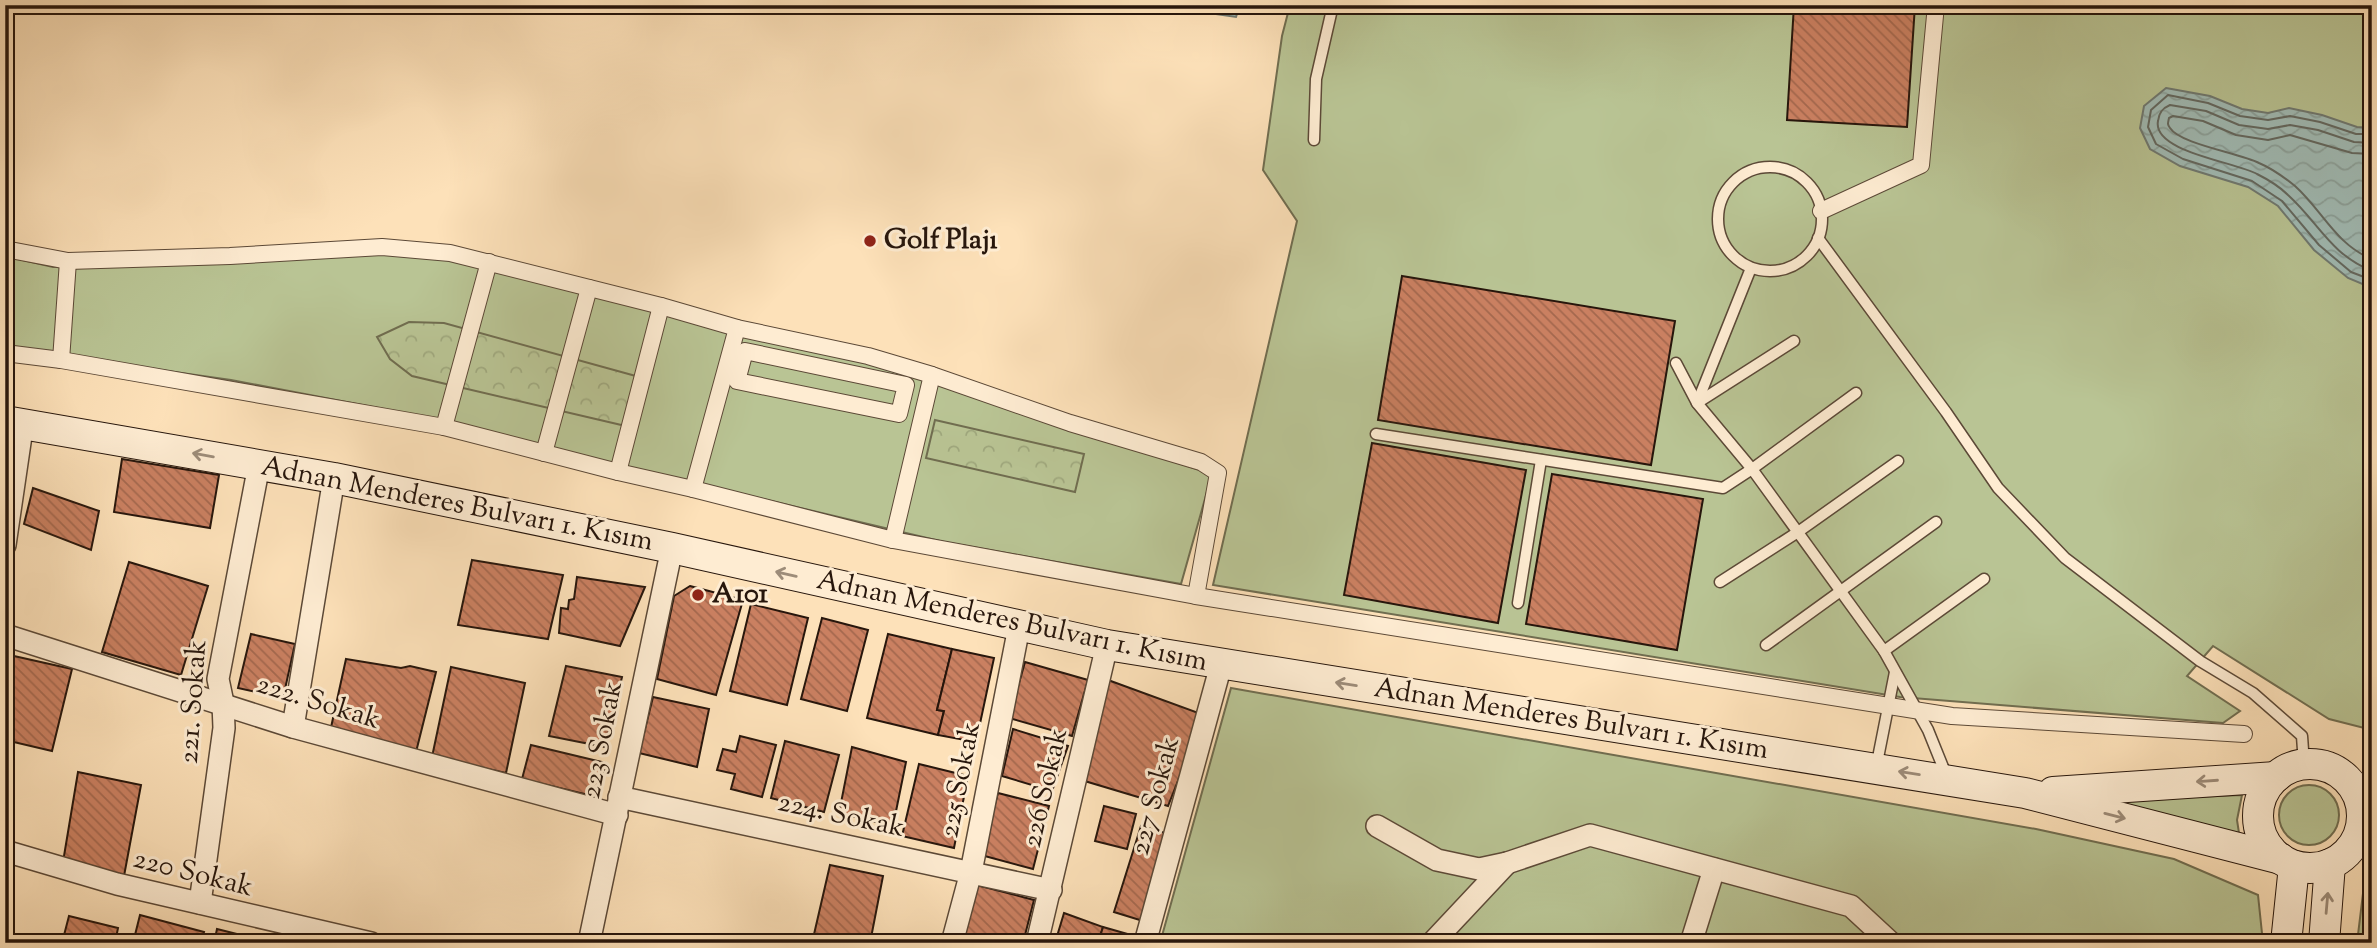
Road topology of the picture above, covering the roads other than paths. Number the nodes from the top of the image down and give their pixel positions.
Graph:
1 (1333, 5) edge
2 (1936, 5) edge
3 (1314, 140) dead end
4 (1821, 211) junction
5 (1818, 238) junction
6 (5, 249) edge
7 (68, 261) junction
8 (489, 262) junction
9 (1751, 268) junction
10 (589, 288) junction
11 (661, 306) junction
12 (737, 328) junction
13 (1794, 341) dead end
14 (5, 353) edge
15 (61, 360) junction
16 (1676, 363) dead end
17 (734, 365) junction
18 (932, 375) junction
19 (1856, 393) dead end
20 (1697, 403) junction
21 (901, 408) junction
22 (921, 414) junction
23 (14, 422) edge
24 (444, 427) junction
25 (1376, 434) dead end
26 (544, 453) junction
27 (1541, 460) junction
28 (1898, 461) dead end
29 (259, 465) junction
30 (1752, 469) junction
31 (618, 472) junction
32 (334, 478) junction
33 (693, 489) junction
34 (1936, 522) dead end
35 (1798, 532) junction
36 (893, 540) junction
37 (5, 545) edge
38 (672, 548) junction
39 (1984, 579) dead end
40 (1720, 582) dead end
41 (1841, 591) junction
42 (1196, 596) junction
43 (1517, 603) dead end
44 (1019, 627) junction
45 (5, 635) edge
46 (1107, 645) junction
47 (1766, 645) dead end
48 (1884, 652) junction
49 (1221, 665) junction
50 (1895, 672) junction
51 (223, 703) junction
52 (1889, 706) junction
53 (1917, 710) junction
54 (293, 727) junction
55 (2244, 734) dead end
56 (2304, 764) junction
57 (1876, 768) junction
58 (2337, 772) junction
59 (2372, 772) edge
60 (2276, 776) junction
61 (1948, 780) junction
62 (2025, 793) junction
63 (618, 806) junction
64 (1377, 826) dead end
65 (5, 851) edge
66 (2349, 855) edge
67 (2287, 862) junction
68 (1507, 863) junction
69 (1714, 869) junction
70 (971, 872) junction
71 (1051, 890) junction
72 (200, 904) junction
73 (310, 936) edge
74 (371, 943) edge
75 (589, 943) edge
76 (952, 943) edge
77 (1037, 943) edge
78 (1145, 943) edge
79 (1432, 943) edge
80 (1691, 943) edge
81 (1891, 943) edge
82 (2286, 943) edge
83 (2324, 943) edge

1 - 3 lane
2 - 4 street
4 - 5 lane
4 - 9 lane
5 - 9 lane
5 - 56 lane
6 - 7 street
7 - 8 street
7 - 15 street
8 - 10 street
8 - 24 street
9 - 20 lane
10 - 11 street
10 - 26 street
11 - 12 street
11 - 31 street
12 - 17 street
12 - 18 street
13 - 20 lane
14 - 15 street
15 - 24 street
16 - 20 lane
17 - 21 street
17 - 21 street
17 - 33 street
18 - 22 street
18 - 42 street
19 - 30 lane
20 - 30 lane
21 - 22 street
22 - 36 street
29 -> 23 main road, Adnan Menderes Bulvarı 1. Kısım
23 - 37 street
24 - 26 street
25 - 27 lane
26 - 31 street
27 - 30 lane
27 - 43 lane
28 - 35 lane
29 - 32 main road, Adnan Menderes Bulvarı 1. Kısım
29 - 51 street, 221. Sokak
30 - 35 lane
31 - 33 street
32 - 38 main road, Adnan Menderes Bulvarı 1. Kısım
32 - 54 street
33 - 36 street
34 - 41 lane
35 - 40 lane
35 - 41 lane
36 - 42 street
44 -> 38 main road, Adnan Menderes Bulvarı 1. Kısım
38 - 63 street, 223 Sokak
39 - 48 lane
41 - 47 lane
41 - 48 lane
42 - 52 street
44 - 46 main road, Adnan Menderes Bulvarı 1. Kısım
44 - 70 street, 225 Sokak
45 - 51 street, 222. Sokak
46 - 49 main road, Adnan Menderes Bulvarı 1. Kısım
46 - 71 street, 226 Sokak
48 - 50 lane
57 -> 49 main road, Adnan Menderes Bulvarı 1. Kısım
49 - 78 street, 227 Sokak
50 - 52 lane
50 - 53 lane
51 - 54 street, 222. Sokak
51 - 72 street, 221. Sokak
52 - 53 street
52 - 57 lane
53 - 55 street
53 - 61 lane
54 - 63 street, 222. Sokak
56 - 58 main road
56 - 60 main road
61 -> 57 main road, Adnan Menderes Bulvarı 1. Kısım
58 - 59 main road
58 - 66 main road
60 -> 62 main road, Adnan Menderes Bulvarı 1. Kısım
60 - 67 main road
61 - 62 main road, Adnan Menderes Bulvarı 1. Kısım
62 -> 67 main road, Adnan Menderes Bulvarı 1. Kısım
63 - 70 street, 224. Sokak
63 - 75 street, 223 Sokak
64 - 68 street
65 - 72 street, 220 Sokak
66 - 67 main road
83 -> 66 main road
67 - 82 main road
68 - 69 street
68 - 79 street
69 - 80 street
69 - 81 street
70 - 71 street, 224. Sokak
70 - 76 street, 225 Sokak
71 - 77 street, 226 Sokak
72 - 73 street, 220 Sokak
73 - 74 street, 220 Sokak

